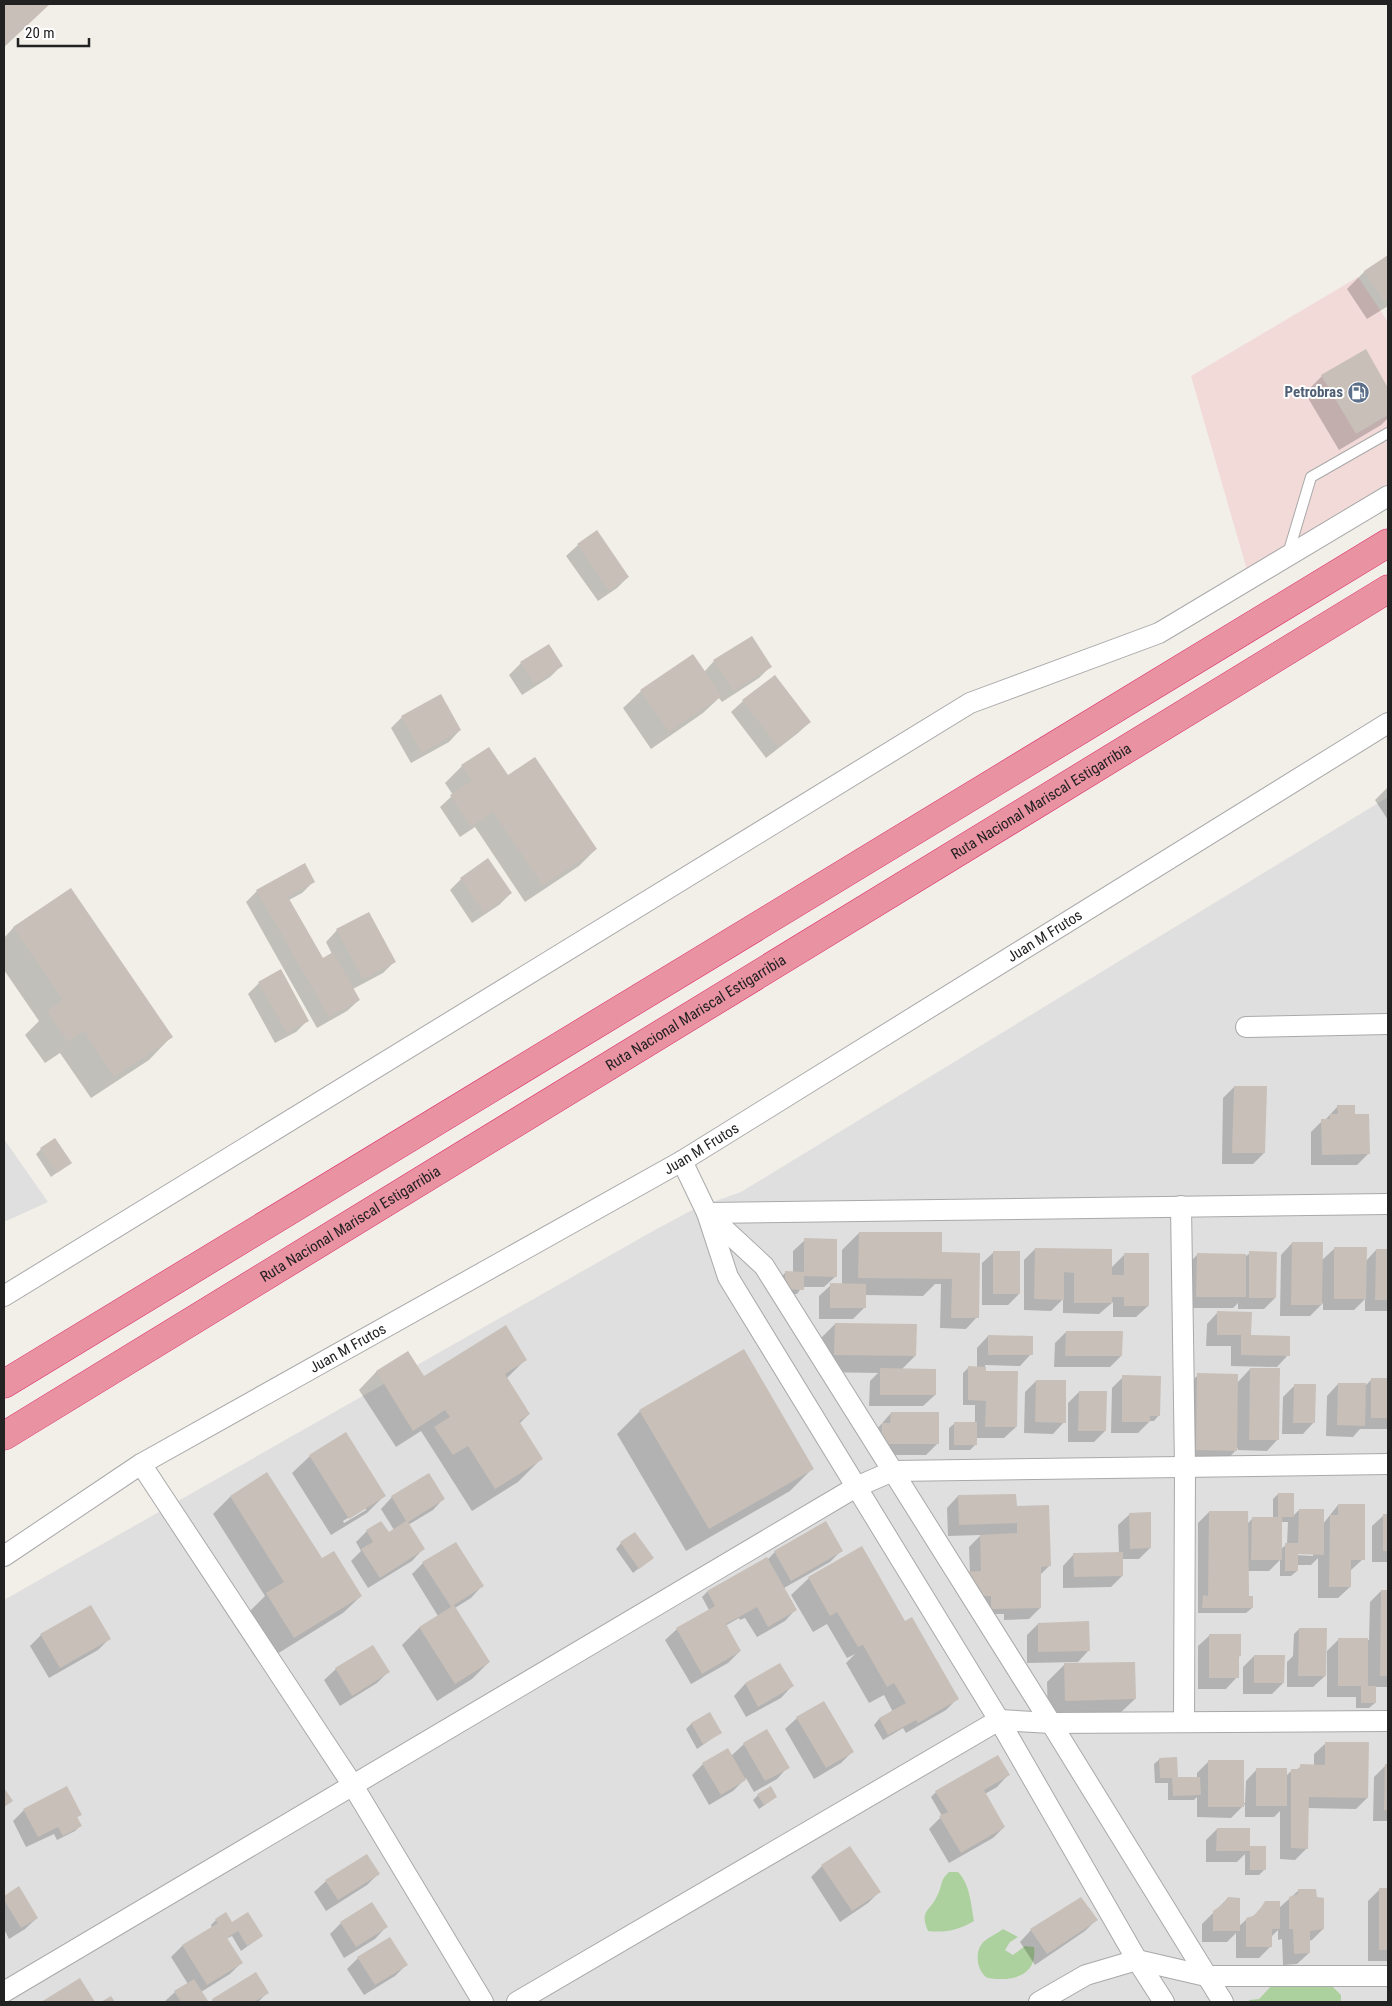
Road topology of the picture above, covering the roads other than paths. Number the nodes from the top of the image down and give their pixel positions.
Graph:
1 (1388, 433) edge
2 (1388, 496) edge
3 (1388, 543) edge
4 (1287, 556) junction
5 (1388, 589) edge
6 (1388, 723) edge
7 (1388, 1024) edge
8 (1246, 1027) dead end
9 (682, 1161) junction
10 (1388, 1204) edge
11 (1181, 1206) junction
12 (707, 1213) junction
13 (4, 1296) edge
14 (4, 1384) edge
15 (4, 1436) edge
16 (140, 1464) junction
17 (1388, 1464) edge
18 (1185, 1467) junction
19 (893, 1472) junction
20 (856, 1487) junction
21 (4, 1556) edge
22 (999, 1720) junction
23 (1388, 1721) edge
24 (1184, 1722) junction
25 (1050, 1723) junction
26 (352, 1784) junction
27 (1137, 1960) junction
28 (1206, 1976) junction
29 (1388, 1976) edge
30 (4, 1992) edge
31 (484, 2002) edge
32 (517, 2002) edge
33 (1039, 2002) edge
34 (1164, 2002) edge
35 (1223, 2002) edge

1 - 4 lane
2 - 4 street
3 - 14 highway
4 - 13 street
5 - 15 highway, Ruta Nacional Mariscal Estigarribia
6 - 9 street, Juan M Frutos
7 - 8 street
9 - 12 street
9 - 16 street, Juan M Frutos
10 - 11 street
11 - 12 street
11 - 18 street
12 - 19 street
12 - 20 street
16 - 21 street, Juan M Frutos
16 - 26 street
17 - 18 street
18 - 19 street
18 - 24 street
19 - 20 street
19 - 25 street
20 - 22 street
20 - 26 street
22 - 25 street
22 - 27 street
22 - 32 street
23 - 24 street
24 - 25 street
25 - 28 street
26 - 30 street
26 - 31 street
27 - 28 street
27 - 33 street
27 - 34 street
28 - 29 street
28 - 35 street

